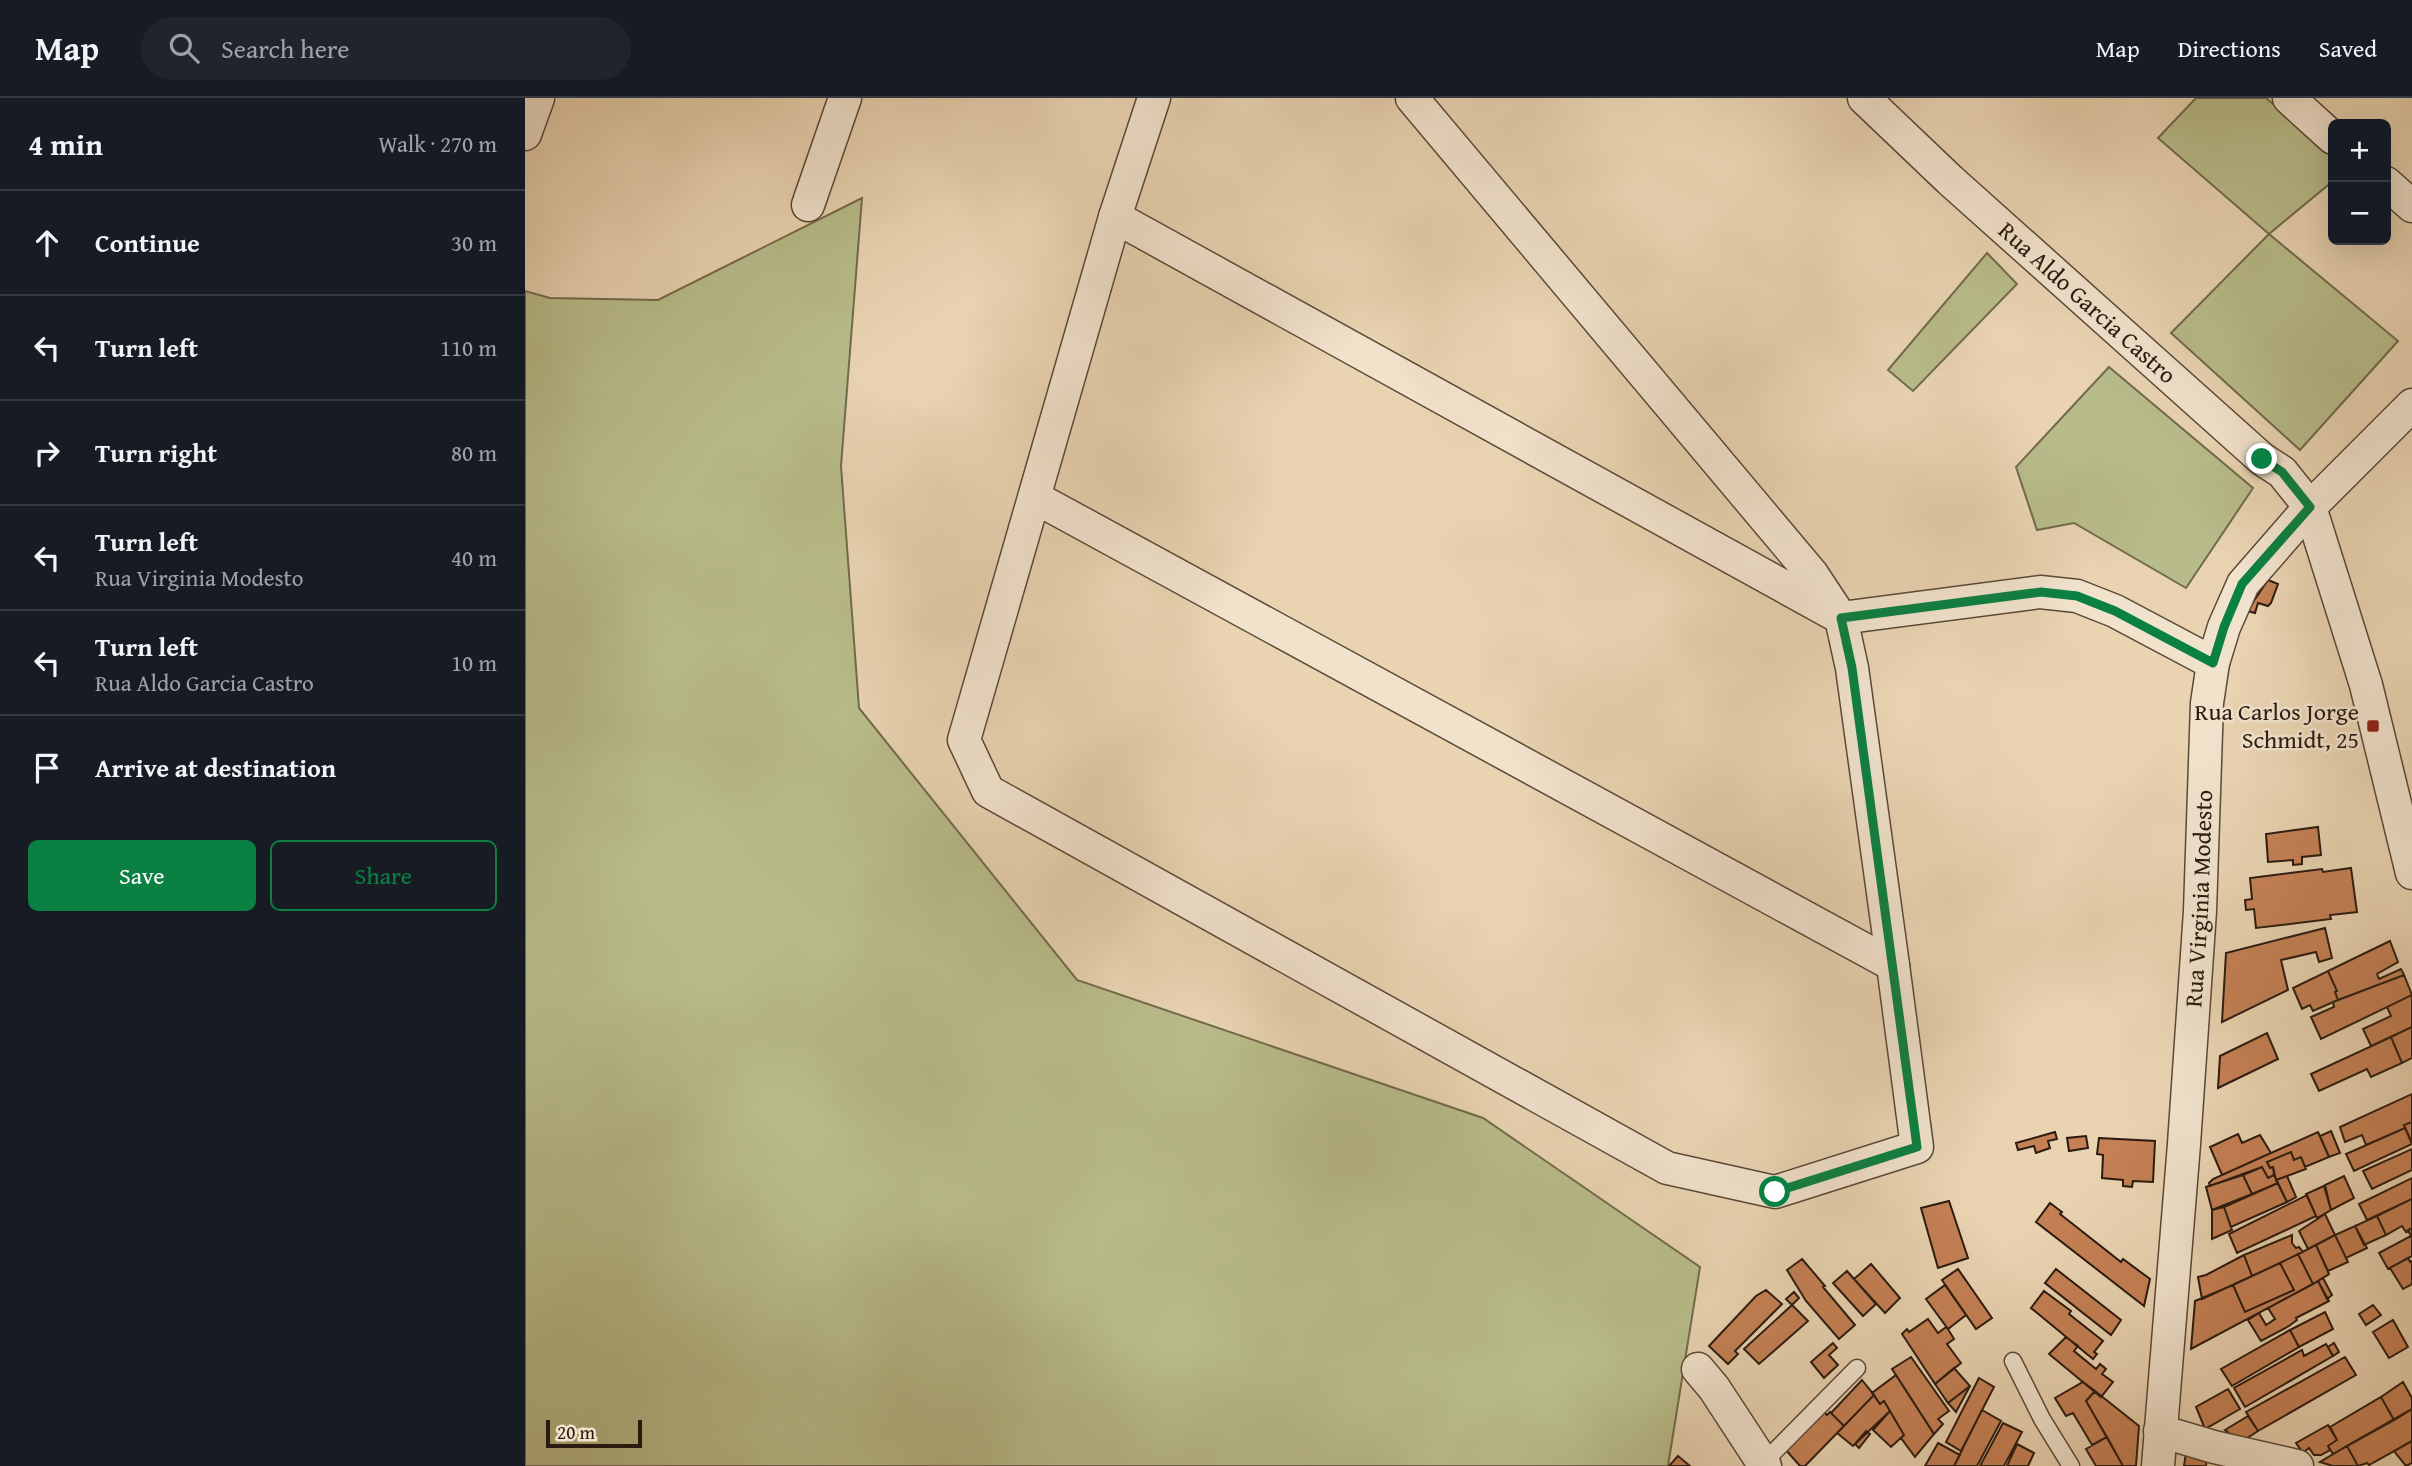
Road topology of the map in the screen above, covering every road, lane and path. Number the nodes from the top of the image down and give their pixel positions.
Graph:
1 (538, 98) edge
2 (845, 98) edge
3 (1154, 98) edge
4 (1412, 98) edge
5 (1864, 98) edge
6 (2289, 98) edge
7 (2328, 133) edge
8 (525, 134) edge
9 (2391, 187) edge
10 (808, 205) dead end
11 (2412, 206) edge
12 (1115, 217) junction
13 (2412, 405) edge
14 (1034, 497) junction
15 (2310, 507) junction
16 (1841, 618) junction
17 (2213, 663) junction
18 (2412, 873) edge
19 (1893, 965) junction
20 (2013, 1361) dead end
21 (1857, 1368) dead end
22 (1698, 1369) dead end
23 (2160, 1431) junction
24 (1764, 1465) edge
25 (2071, 1466) edge
26 (2158, 1466) edge
27 (2297, 1466) edge

1 - 8 street
2 - 10 street
3 - 12 street
4 - 16 street
5 - 15 street, Rua Aldo Garcia Castro
6 - 7 street
9 - 11 street
12 - 14 street
12 - 16 street
13 - 15 street, Rua Virginia Modesto
14 - 19 street
14 - 19 street
15 - 17 street, Rua Virginia Modesto
15 - 18 street
16 - 17 street
16 - 19 street
17 - 23 street, Rua Virginia Modesto
20 - 25 lane
21 - 24 lane
22 - 24 street
23 - 26 street, Rua Virginia Modesto
23 - 27 street

